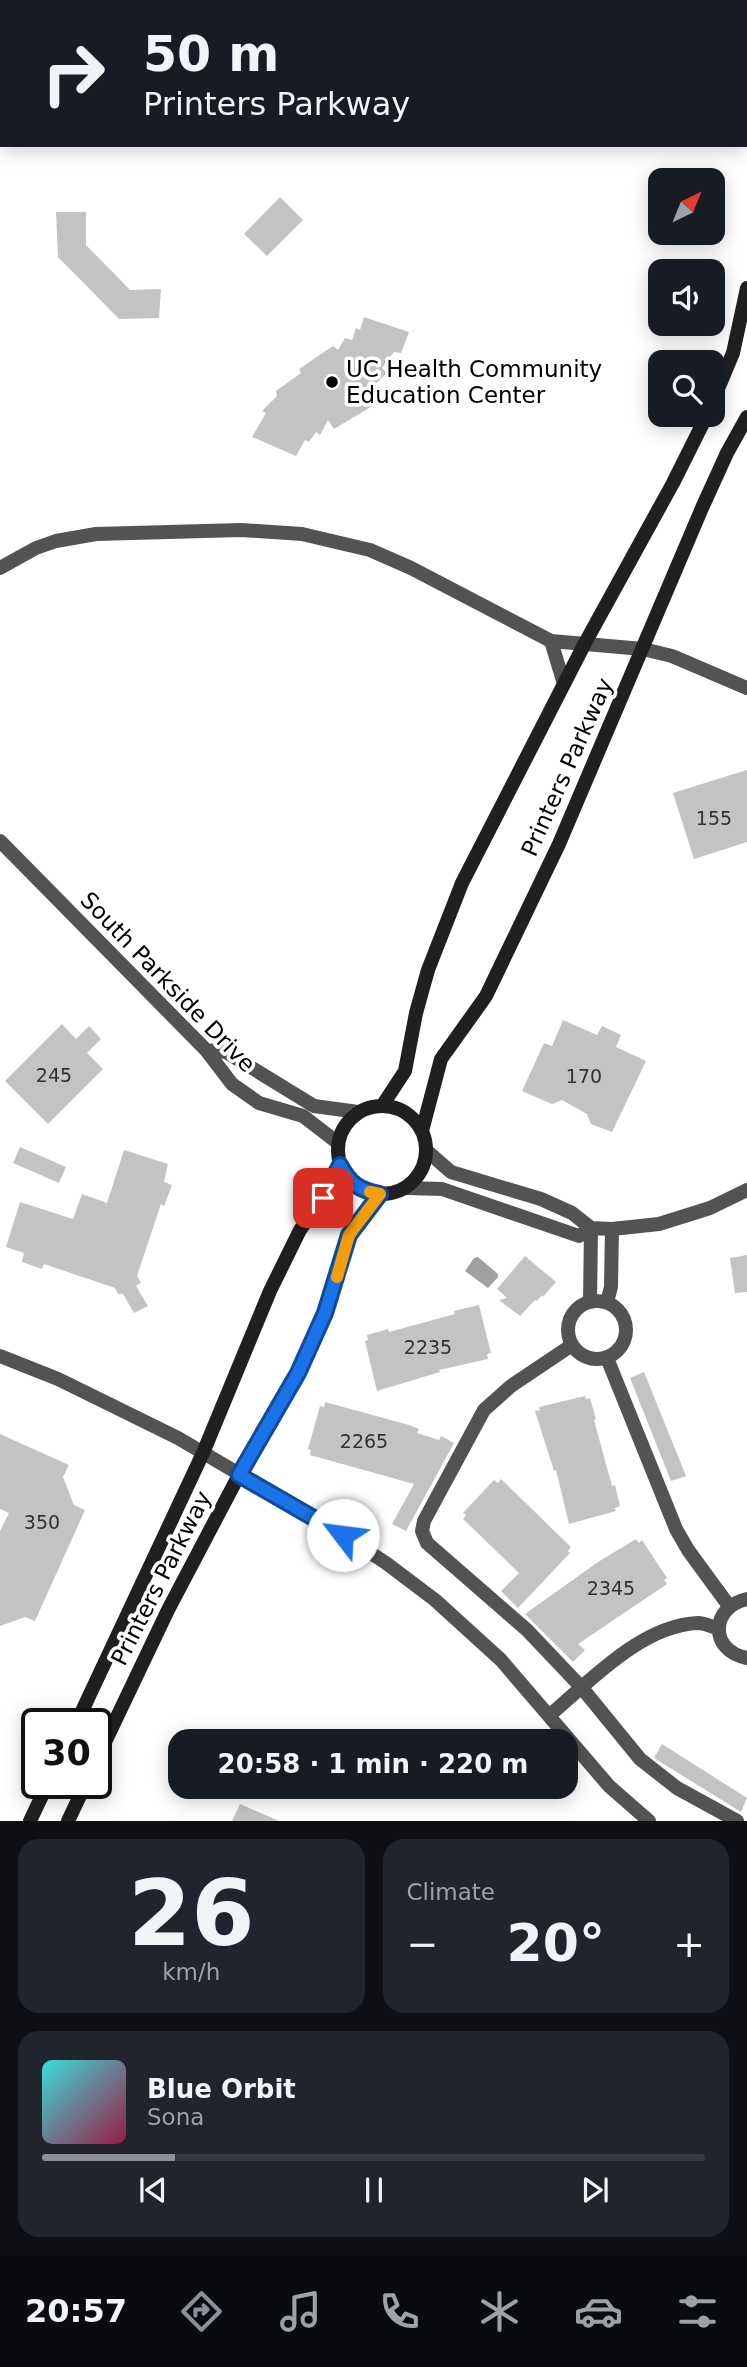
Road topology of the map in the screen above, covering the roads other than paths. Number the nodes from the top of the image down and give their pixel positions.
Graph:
1 (747, 288) edge
2 (747, 327) edge
3 (733, 353) junction
4 (725, 372) edge
5 (747, 417) edge
6 (701, 427) edge
7 (0, 568) edge
8 (551, 640) junction
9 (585, 643) junction
10 (643, 649) junction
11 (564, 684) junction
12 (747, 688) edge
13 (0, 841) edge
14 (206, 1050) junction
15 (382, 1106) junction
16 (358, 1112) junction
17 (422, 1130) junction
18 (338, 1143) junction
19 (427, 1151) junction
20 (340, 1165) junction
21 (407, 1188) junction
22 (747, 1190) edge
23 (380, 1194) junction
24 (591, 1228) junction
25 (612, 1229) junction
26 (590, 1302) junction
27 (607, 1303) junction
28 (572, 1345) junction
29 (0, 1356) edge
30 (607, 1358) junction
31 (203, 1453) junction
32 (239, 1475) junction
33 (747, 1599) edge
34 (729, 1606) junction
35 (719, 1629) junction
36 (747, 1658) edge
37 (582, 1688) junction
38 (83, 1708) edge
39 (550, 1715) junction
40 (112, 1727) edge
41 (40, 1799) edge
42 (78, 1799) edge
43 (30, 1821) edge
44 (68, 1821) edge
45 (649, 1821) edge
46 (737, 1821) edge

1 - 3 main road
2 - 3 main road
3 - 4 main road
5 - 10 main road, Printers Parkway
6 - 9 main road, Printers Parkway
7 - 8 street
8 - 9 street
8 - 11 street
9 - 10 street
9 - 11 main road, Printers Parkway
10 - 12 street
10 - 17 main road, Printers Parkway
11 - 15 main road, Printers Parkway
13 - 14 street, South Parkside Drive
14 - 16 street
14 - 18 street, South Parkside Drive
15 - 16 main road
15 - 17 main road
16 - 18 main road
17 - 19 main road
18 - 20 main road
19 - 21 main road
19 - 24 street
20 - 23 main road
20 - 31 main road, Printers Parkway
21 - 23 main road
21 - 24 street
22 - 25 street
23 - 32 main road, Printers Parkway
24 - 25 street
24 - 26 street
25 - 27 street
26 - 27 street
26 - 28 street
27 - 30 street
28 - 30 street
28 - 37 street
29 - 31 street
30 - 34 street
31 - 32 street
31 - 38 main road, Printers Parkway
32 - 39 street
32 - 40 main road, Printers Parkway
33 - 34 street
34 - 35 street
35 - 36 street
35 - 37 street
37 - 39 street
37 - 46 street
39 - 45 street
41 - 43 main road
42 - 44 main road

